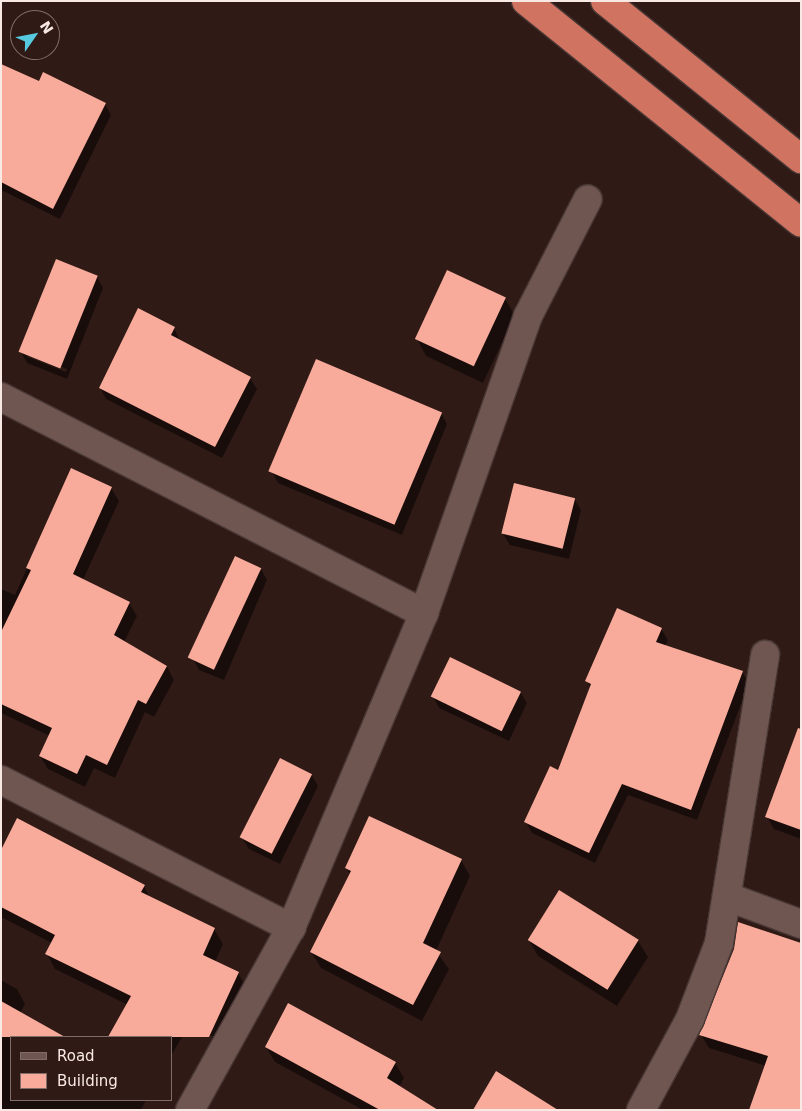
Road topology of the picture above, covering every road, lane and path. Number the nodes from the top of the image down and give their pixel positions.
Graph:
1 (526, 1) edge
2 (605, 1) edge
3 (801, 159) edge
4 (588, 199) dead end
5 (801, 223) edge
6 (1, 397) edge
7 (424, 613) junction
8 (765, 654) dead end
9 (1, 780) edge
10 (728, 897) junction
11 (801, 924) edge
12 (291, 928) junction
13 (190, 1110) edge
14 (641, 1110) edge

1 - 5 highway
2 - 3 highway
4 - 7 street
6 - 7 street
7 - 12 street
8 - 10 street
9 - 12 street
10 - 11 street
10 - 14 street
12 - 13 street

